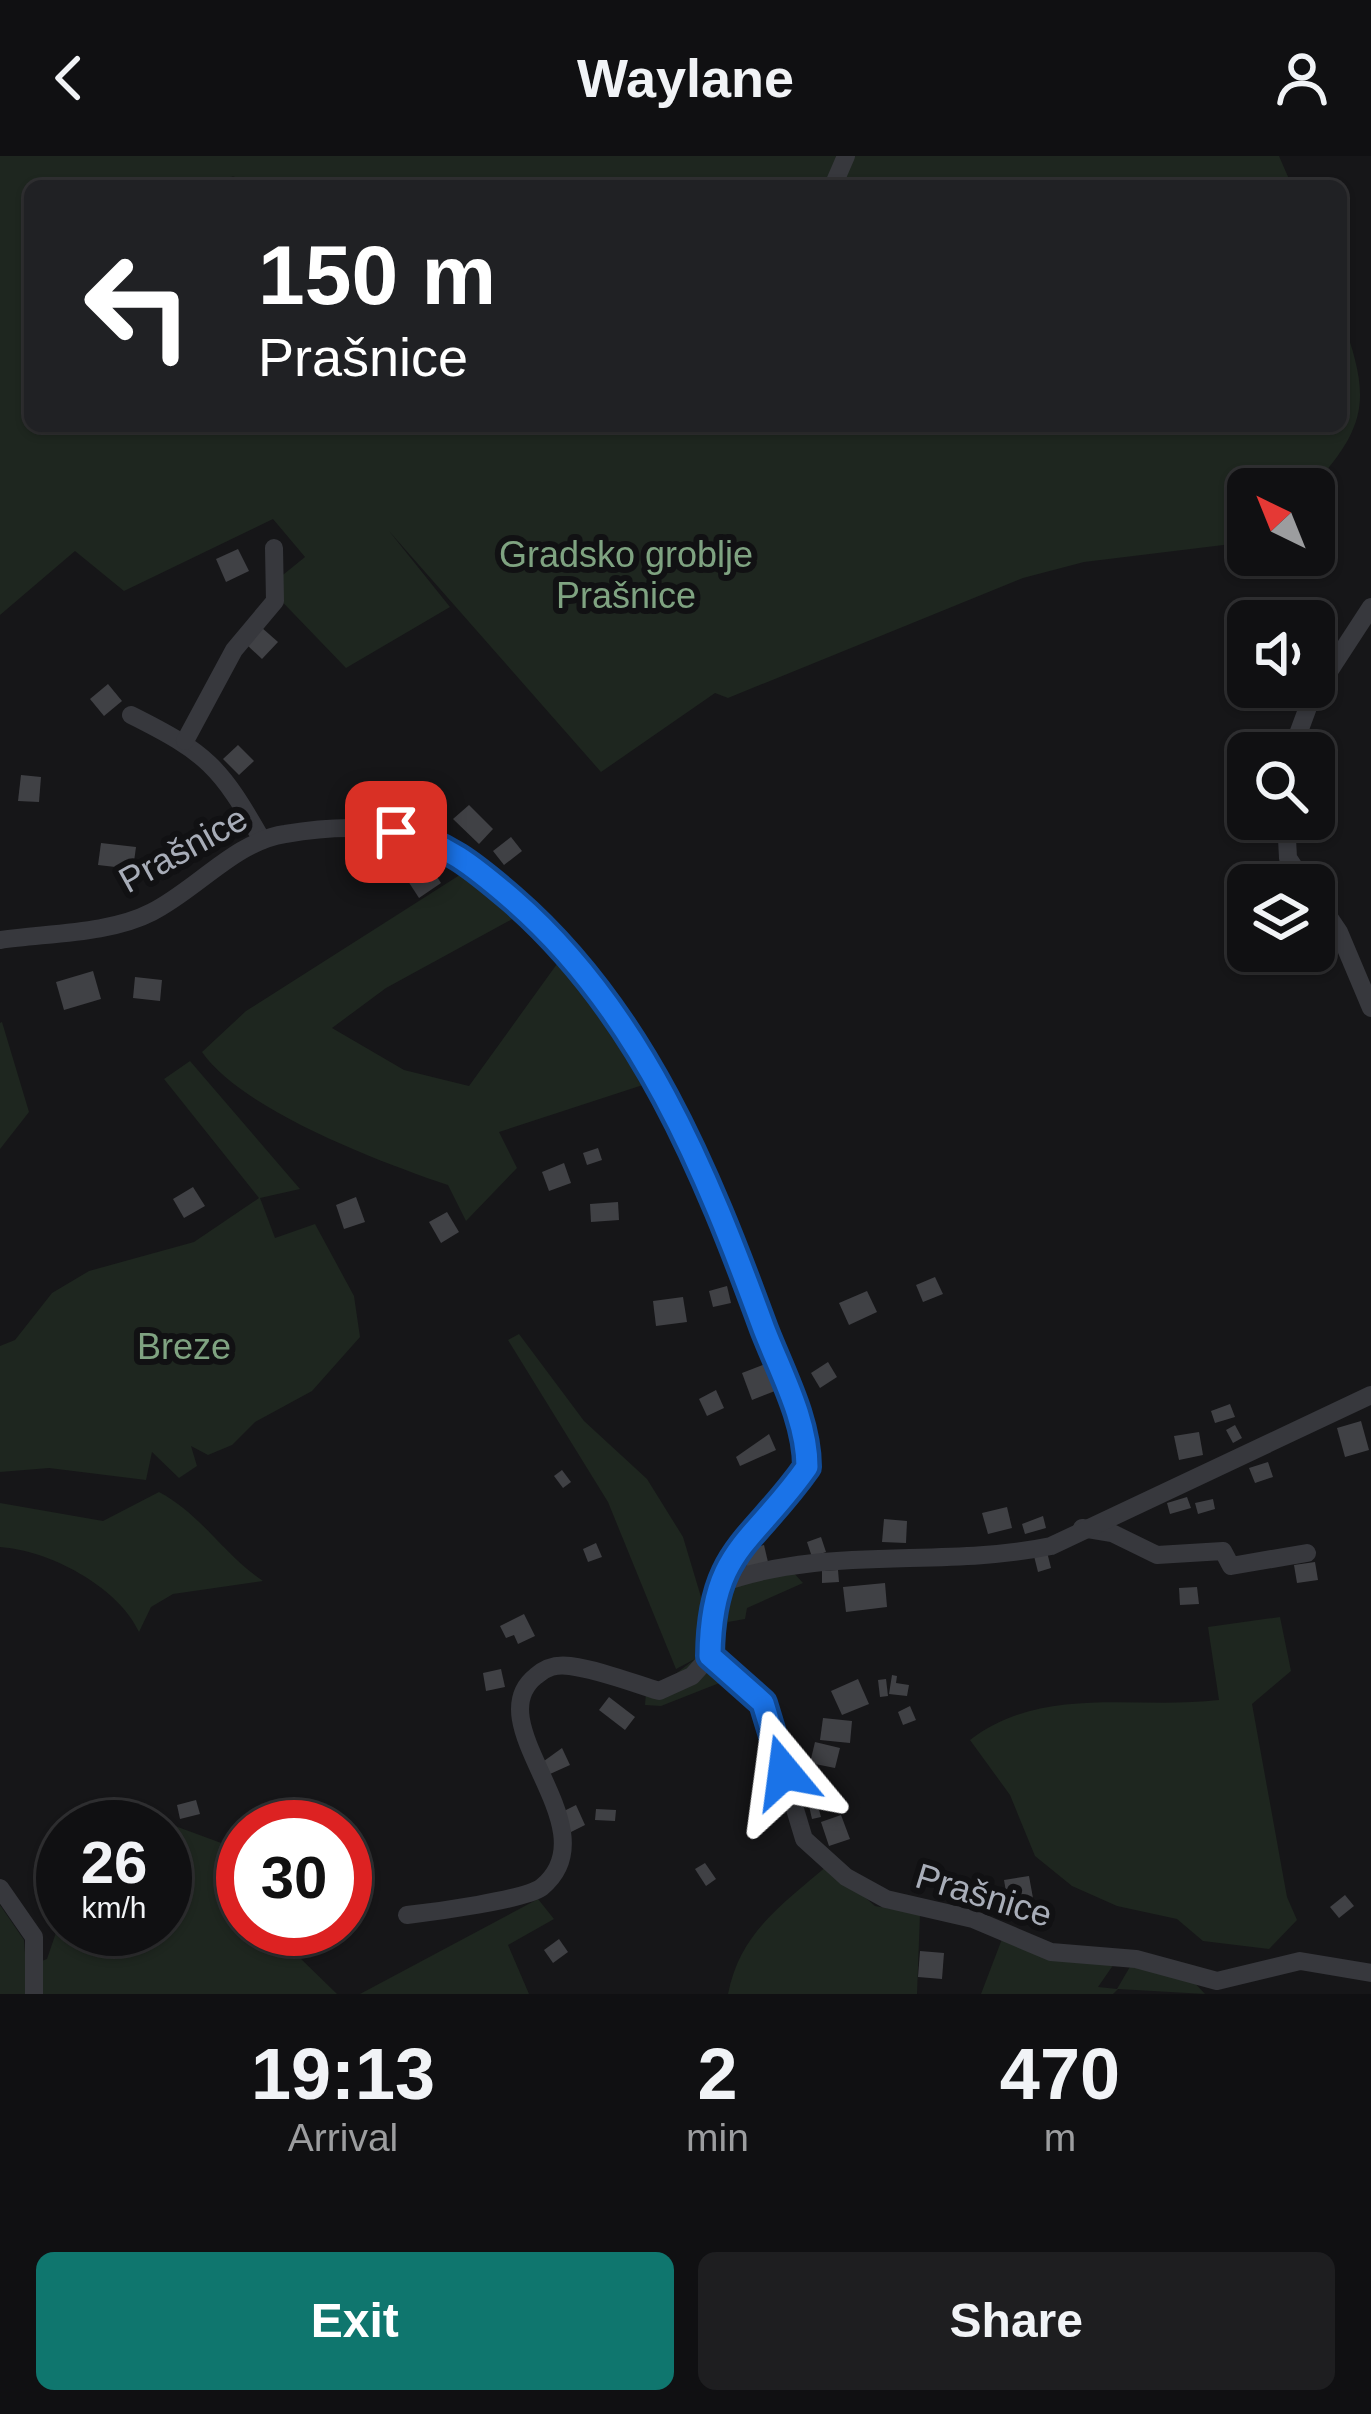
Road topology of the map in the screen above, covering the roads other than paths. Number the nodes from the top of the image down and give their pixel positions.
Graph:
1 (274, 548) dead end
2 (1371, 607) edge
3 (131, 715) dead end
4 (1299, 732) edge
5 (185, 741) junction
6 (262, 840) junction
7 (1335, 926) edge
8 (0, 940) edge
9 (1371, 1008) edge
10 (1371, 1395) edge
11 (1082, 1528) junction
12 (1307, 1553) dead end
13 (716, 1585) junction
14 (710, 1656) junction
15 (0, 1888) edge
16 (407, 1915) dead end
17 (1371, 1973) edge
18 (34, 1994) edge

1 - 5 street
2 - 4 street
3 - 5 street
5 - 6 street
6 - 8 street, Prašnice
6 - 13 street, Prašnice
7 - 9 street
10 - 11 street
11 - 12 street
11 - 13 street
13 - 14 street, Prašnice
14 - 16 street
14 - 17 street, Prašnice
15 - 18 street

